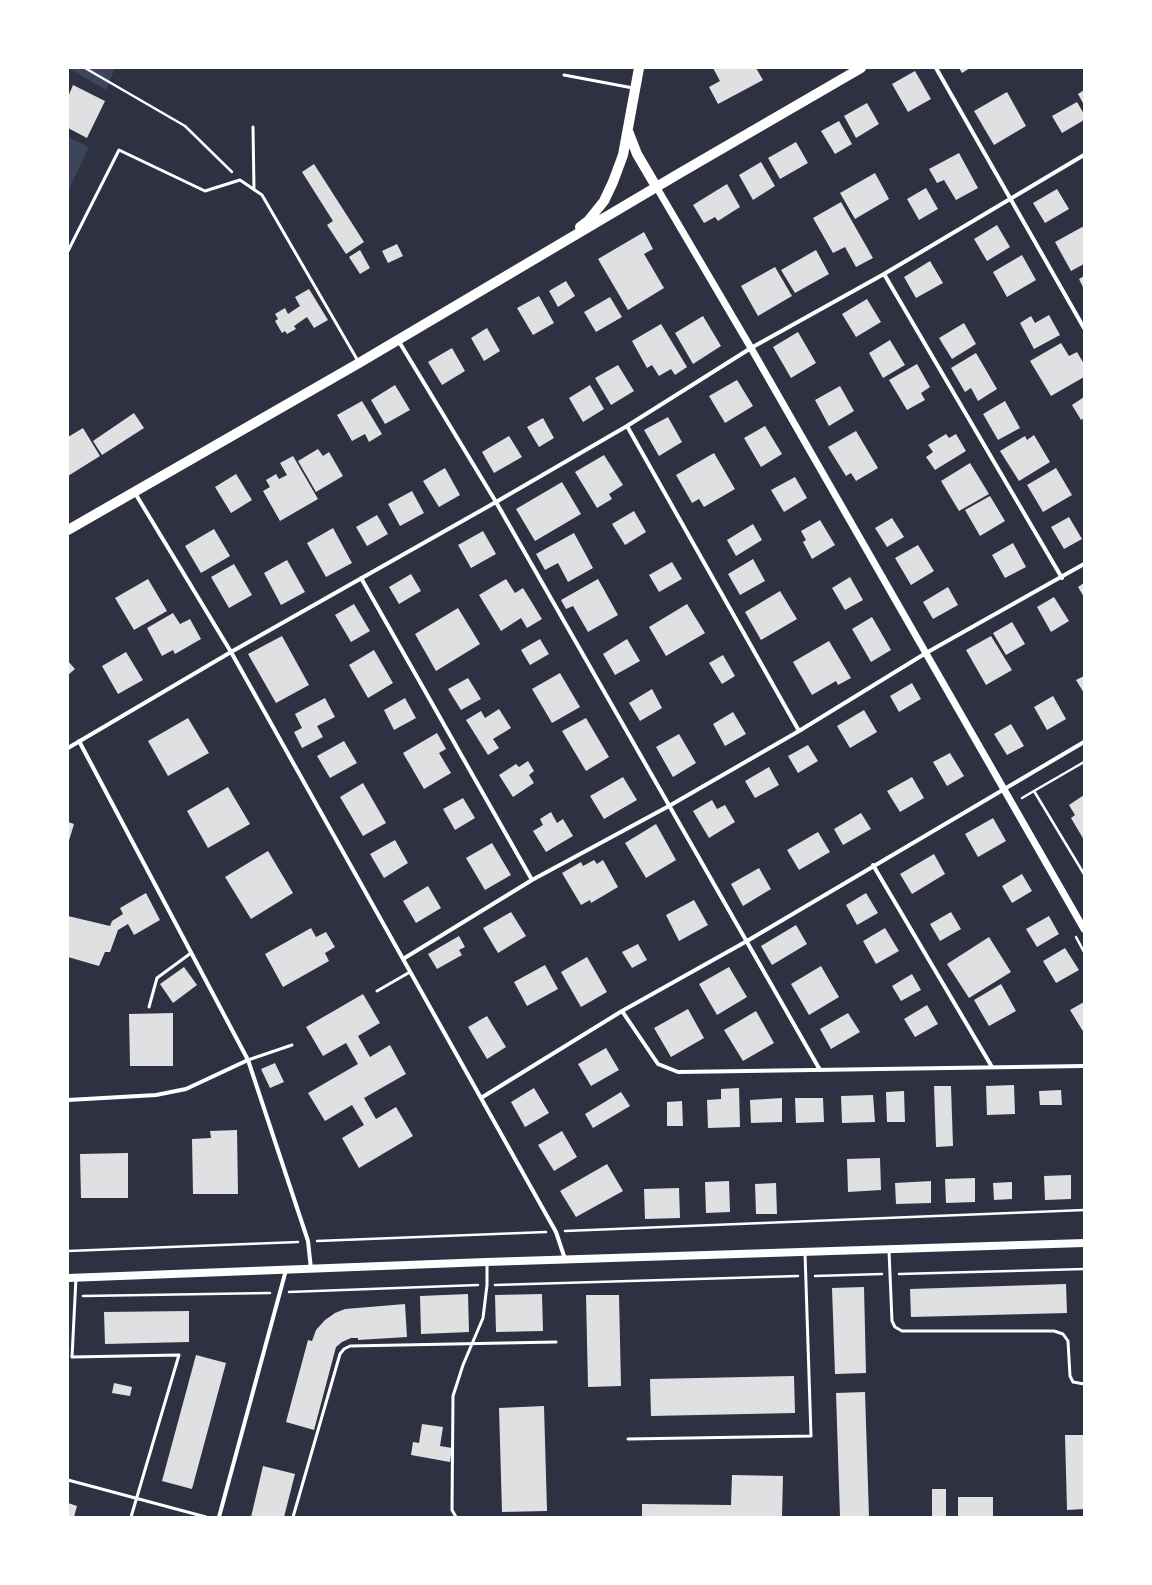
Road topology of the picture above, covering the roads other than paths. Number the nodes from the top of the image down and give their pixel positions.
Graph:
1 (639, 68) edge
2 (861, 68) edge
3 (936, 68) edge
4 (564, 75) dead end
5 (635, 89) junction
6 (253, 127) dead end
7 (628, 131) junction
8 (1084, 155) edge
9 (657, 188) junction
10 (254, 190) junction
11 (1011, 199) junction
12 (560, 244) junction
13 (68, 251) edge
14 (884, 274) junction
15 (1084, 328) edge
16 (398, 340) junction
17 (751, 348) junction
18 (359, 363) junction
19 (626, 426) junction
20 (135, 491) junction
21 (496, 502) junction
22 (68, 530) edge
23 (1084, 564) edge
24 (361, 578) junction
25 (1062, 578) junction
26 (231, 652) junction
27 (926, 653) junction
28 (799, 731) junction
29 (79, 741) junction
30 (1084, 742) edge
31 (68, 748) edge
32 (1003, 790) junction
33 (669, 806) junction
34 (873, 866) junction
35 (532, 880) junction
36 (1084, 929) edge
37 (747, 941) junction
38 (191, 954) junction
39 (403, 959) junction
40 (410, 972) junction
41 (377, 991) dead end
42 (149, 1007) dead end
43 (622, 1011) junction
44 (292, 1045) dead end
45 (248, 1060) junction
46 (1084, 1066) edge
47 (992, 1067) junction
48 (820, 1070) junction
49 (481, 1098) junction
50 (68, 1100) edge
51 (1084, 1243) edge
52 (889, 1249) junction
53 (805, 1252) junction
54 (565, 1259) junction
55 (486, 1262) junction
56 (286, 1269) junction
57 (310, 1269) junction
58 (72, 1278) edge
59 (556, 1342) dead end
60 (472, 1344) junction
61 (70, 1357) edge
62 (1084, 1384) edge
63 (628, 1439) dead end
64 (68, 1480) edge
65 (136, 1499) junction
66 (131, 1517) edge
67 (206, 1517) edge
68 (219, 1517) edge
69 (293, 1517) edge
70 (456, 1517) edge

1 - 5 main road
2 - 9 main road
3 - 11 street
4 - 5 lane
5 - 7 main road
6 - 10 lane
7 - 9 main road
7 - 12 main road
8 - 11 street
9 - 12 main road
9 - 17 street
10 - 13 lane
10 - 18 lane
11 - 14 street
11 - 15 street
12 - 16 main road
14 - 17 street
14 - 25 street
16 - 18 main road
16 - 21 street
17 - 19 street
17 - 27 street
18 - 20 main road
19 - 21 street
19 - 28 street
20 - 22 main road
20 - 26 street
21 - 24 street
21 - 33 street
23 - 25 street
24 - 26 street
24 - 35 street
25 - 27 street
26 - 29 street
26 - 39 street
27 - 28 street
27 - 32 street
28 - 33 street
29 - 31 street
29 - 38 street
30 - 32 street
32 - 34 street
32 - 36 street
33 - 35 street
33 - 37 street
34 - 37 street
34 - 47 street
35 - 39 street
37 - 43 street
37 - 48 street
38 - 42 lane
38 - 45 street
39 - 40 street
40 - 41 lane
40 - 49 street
43 - 48 street
43 - 49 street
44 - 45 lane
45 - 50 street
45 - 57 street
46 - 47 street
47 - 48 street
49 - 54 street
51 - 52 main road
52 - 53 main road
52 - 62 lane
53 - 54 main road
53 - 63 lane
54 - 55 main road
55 - 57 main road
55 - 60 lane
56 - 57 main road
56 - 58 main road
56 - 68 street
58 - 61 lane
59 - 60 lane
60 - 69 lane
60 - 70 lane
61 - 65 lane
64 - 65 lane
65 - 66 lane
65 - 67 lane

